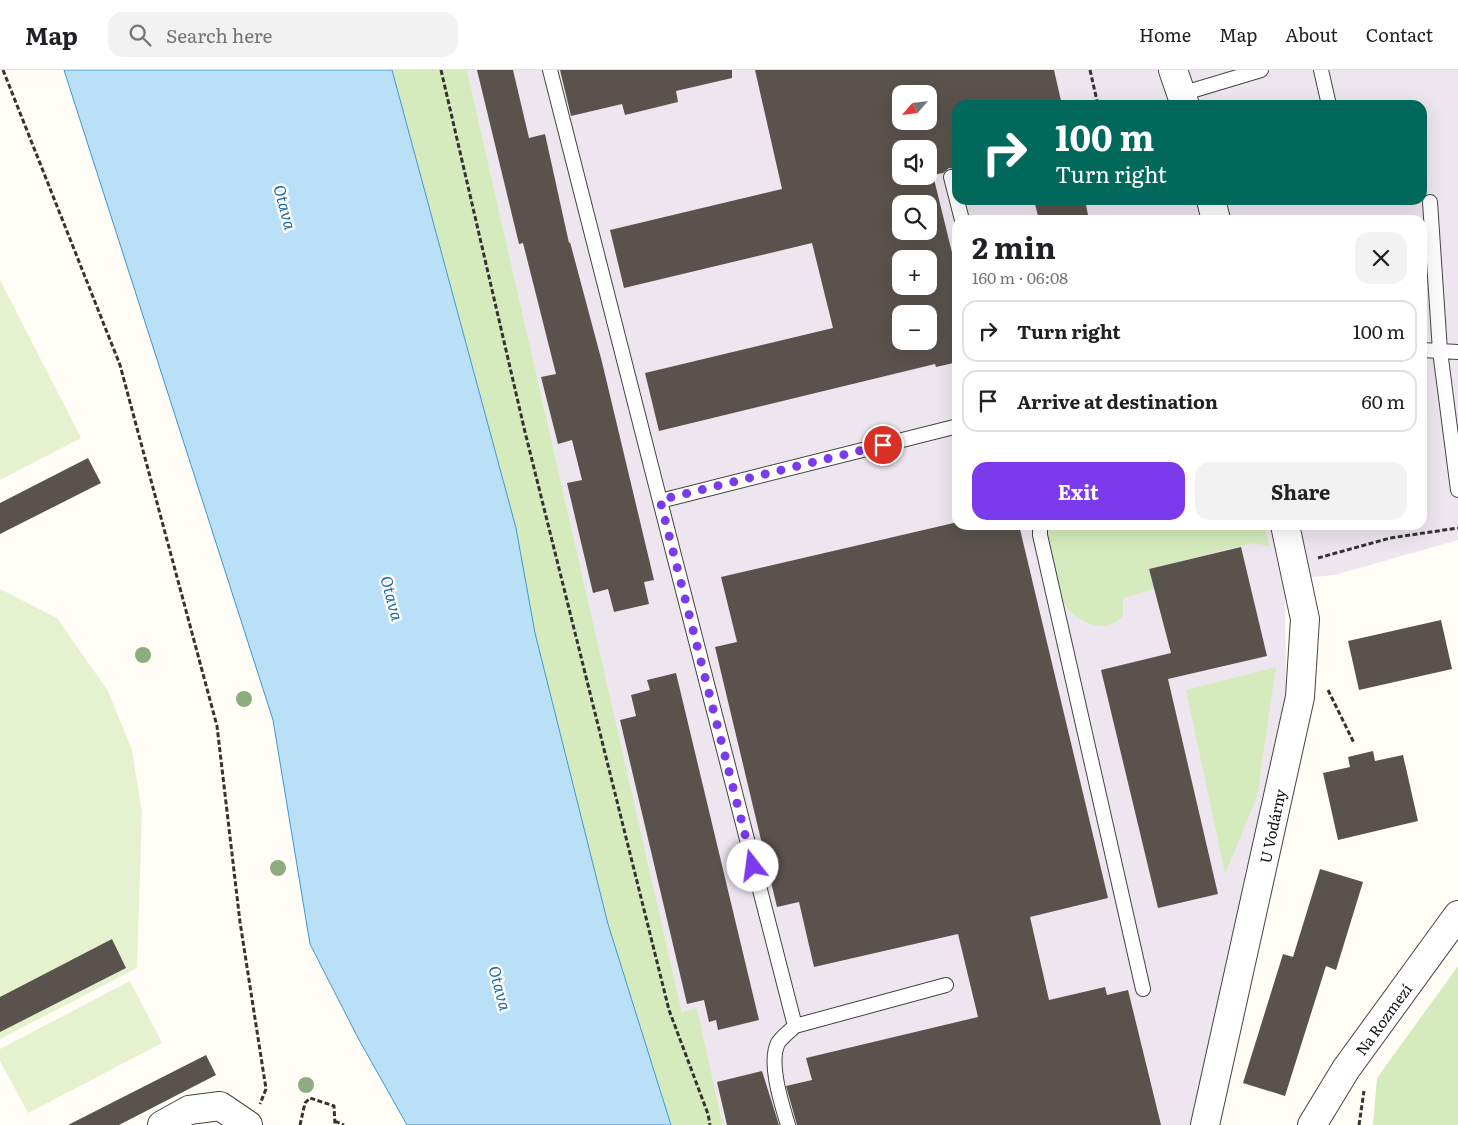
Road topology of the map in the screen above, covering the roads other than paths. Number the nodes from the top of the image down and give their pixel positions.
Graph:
1 (550, 70) edge
2 (1261, 70) edge
3 (1321, 70) edge
4 (1180, 90) edge
5 (1328, 100) edge
6 (951, 178) dead end
7 (952, 182) edge
8 (1430, 202) dead end
9 (1427, 350) edge
10 (1440, 351) junction
11 (1458, 352) edge
12 (952, 427) edge
13 (1458, 490) edge
14 (660, 500) junction
15 (1040, 530) edge
16 (1286, 530) edge
17 (1458, 915) edge
18 (946, 984) dead end
19 (1143, 989) dead end
20 (795, 1026) junction
21 (253, 1116) edge
22 (162, 1125) edge
23 (788, 1125) edge
24 (1205, 1125) edge
25 (1312, 1125) edge

1 - 14 lane
2 - 4 lane
3 - 5 lane
6 - 7 lane
8 - 10 lane
9 - 10 lane
10 - 11 lane
10 - 13 lane
12 - 14 lane
14 - 20 lane
15 - 19 lane
16 - 24 street, U Vodárny
17 - 25 street, Na Rozmezí
18 - 20 lane
20 - 23 lane
21 - 22 street

